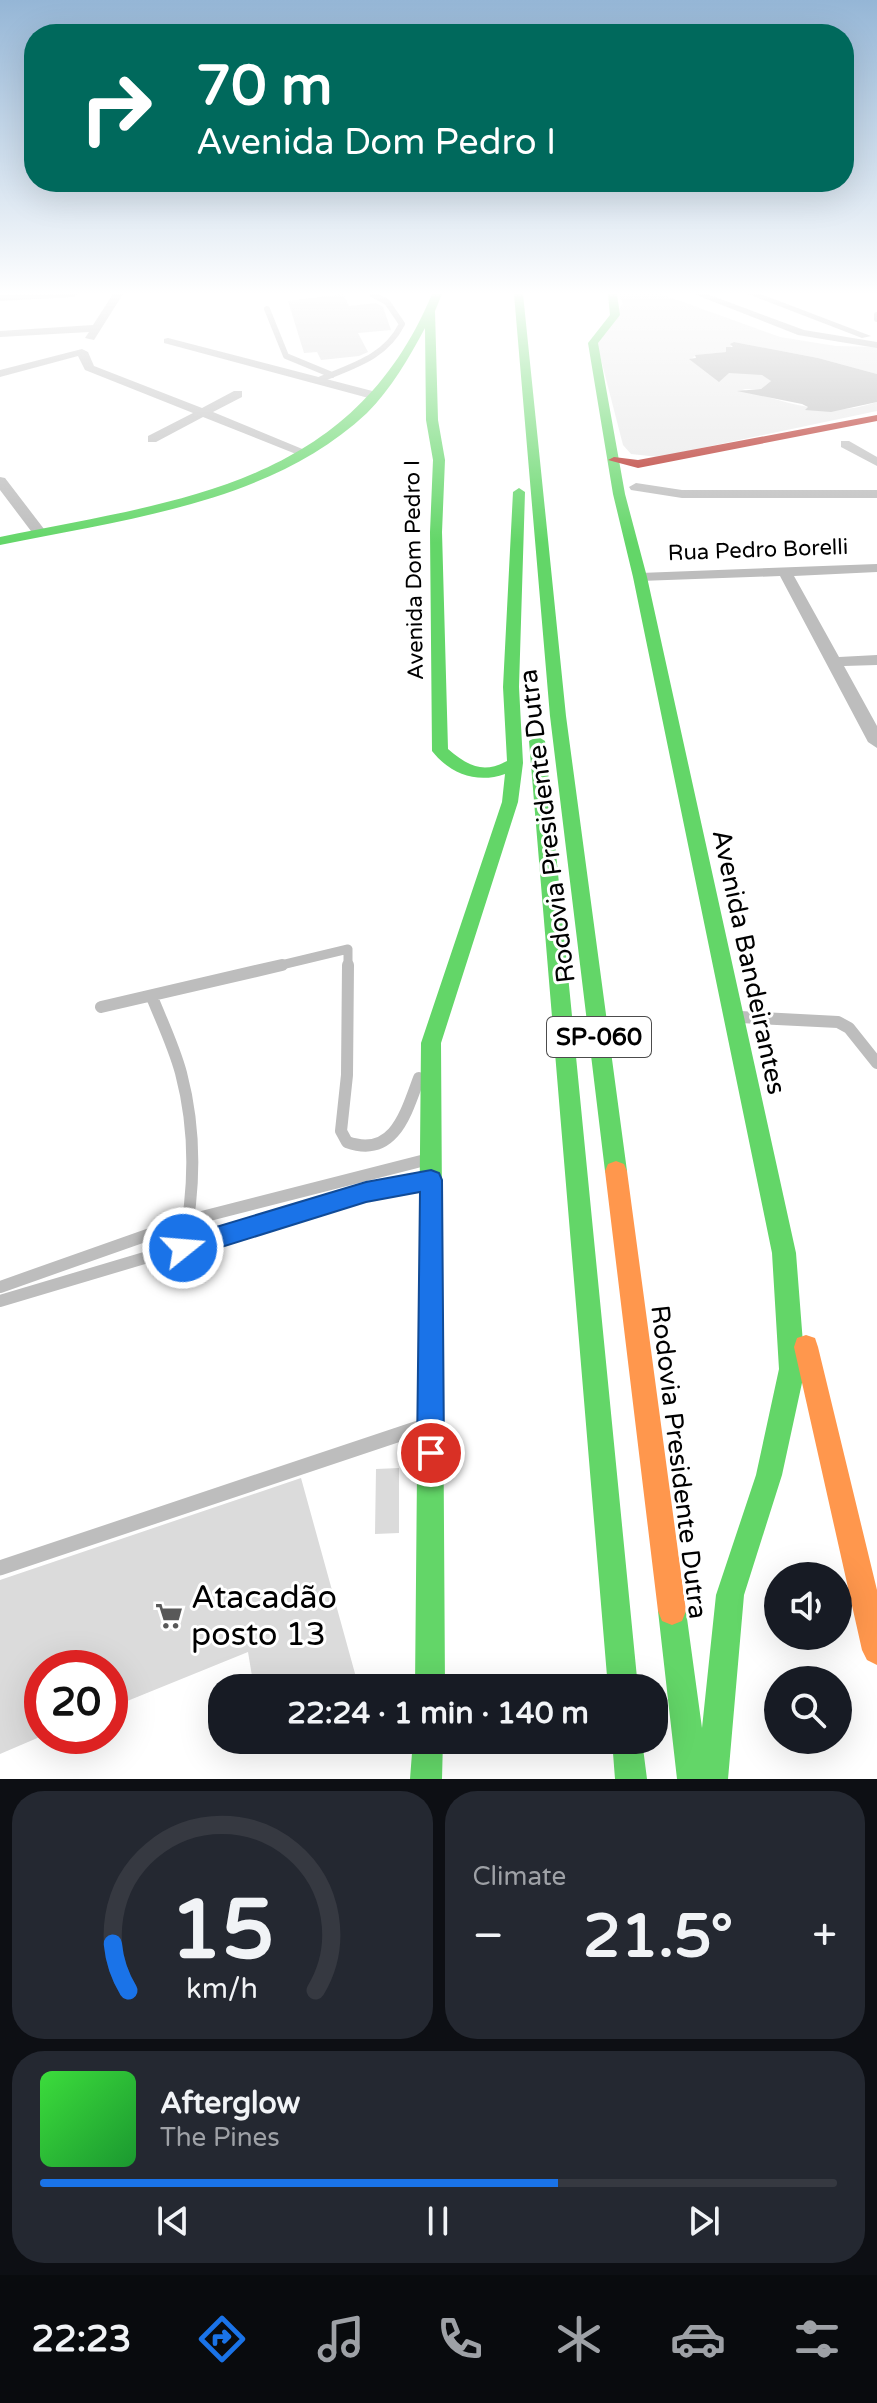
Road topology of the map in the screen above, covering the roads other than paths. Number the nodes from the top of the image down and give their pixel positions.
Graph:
1 (112, 377) edge
2 (326, 377) edge
3 (390, 377) edge
4 (433, 377) edge
5 (512, 377) edge
6 (526, 377) edge
7 (599, 377) edge
8 (238, 394) dead end
9 (376, 396) junction
10 (203, 413) junction
11 (877, 418) edge
12 (877, 436) edge
13 (152, 439) dead end
14 (845, 444) junction
15 (306, 453) junction
16 (614, 460) junction
17 (877, 462) edge
18 (708, 465) junction
19 (520, 479) junction
20 (0, 481) edge
21 (627, 491) junction
22 (877, 494) edge
23 (39, 532) junction
24 (0, 541) edge
25 (877, 568) edge
26 (785, 572) junction
27 (640, 577) junction
28 (532, 642) dead end
29 (877, 660) edge
30 (834, 662) junction
31 (535, 719) dead end
32 (877, 742) edge
33 (515, 763) junction
34 (152, 997) junction
35 (101, 1007) dead end
36 (734, 1017) junction
37 (431, 1043) junction
38 (877, 1063) edge
39 (431, 1158) junction
40 (431, 1180) junction
41 (190, 1220) junction
42 (183, 1248) junction
43 (784, 1253) junction
44 (0, 1287) edge
45 (0, 1301) edge
46 (431, 1424) junction
47 (865, 1546) edge
48 (0, 1568) edge
49 (877, 1650) edge
50 (430, 1674) edge
51 (622, 1674) edge
52 (427, 1754) edge
53 (628, 1754) edge
54 (426, 1779) edge
55 (631, 1779) edge
56 (693, 1779) edge
57 (712, 1779) edge

1 - 10 street
2 - 9 street
3 - 9 main road
4 - 33 main road, Avenida Dom Pedro I
5 - 19 main road, Rodovia Presidente Dutra
6 - 56 main road, Rodovia Presidente Dutra / SP-060
7 - 16 main road, Avenida Bandeirantes
8 - 10 street
9 - 15 main road
10 - 13 street
10 - 15 street
11 - 18 main road
12 - 14 main road
14 - 17 street
14 - 18 main road
15 - 23 main road
16 - 18 main road
16 - 21 main road, Avenida Bandeirantes
18 - 21 main road
19 - 28 main road, Rodovia Presidente Dutra
19 - 33 main road
20 - 23 street
21 - 22 street
21 - 27 main road, Avenida Bandeirantes
23 - 24 main road
25 - 26 street, Rua Pedro Borelli
26 - 27 street, Rua Pedro Borelli
26 - 30 street
27 - 36 main road, Avenida Bandeirantes
29 - 30 street
30 - 32 street
31 - 51 main road, Rodovia Presidente Dutra / SP-060
33 - 37 main road
34 - 35 lane
34 - 37 lane
34 - 41 lane
36 - 38 lane
36 - 43 main road, Avenida Bandeirantes
37 - 39 main road
39 - 40 main road
39 - 41 lane
40 - 42 lane
40 - 46 main road
41 - 42 lane
41 - 44 lane
42 - 45 lane
43 - 47 main road, Avenida Bandeirantes
43 - 57 main road
46 - 48 lane
46 - 50 main road
47 - 49 main road, Avenida Bandeirantes
52 - 54 main road
53 - 55 main road

